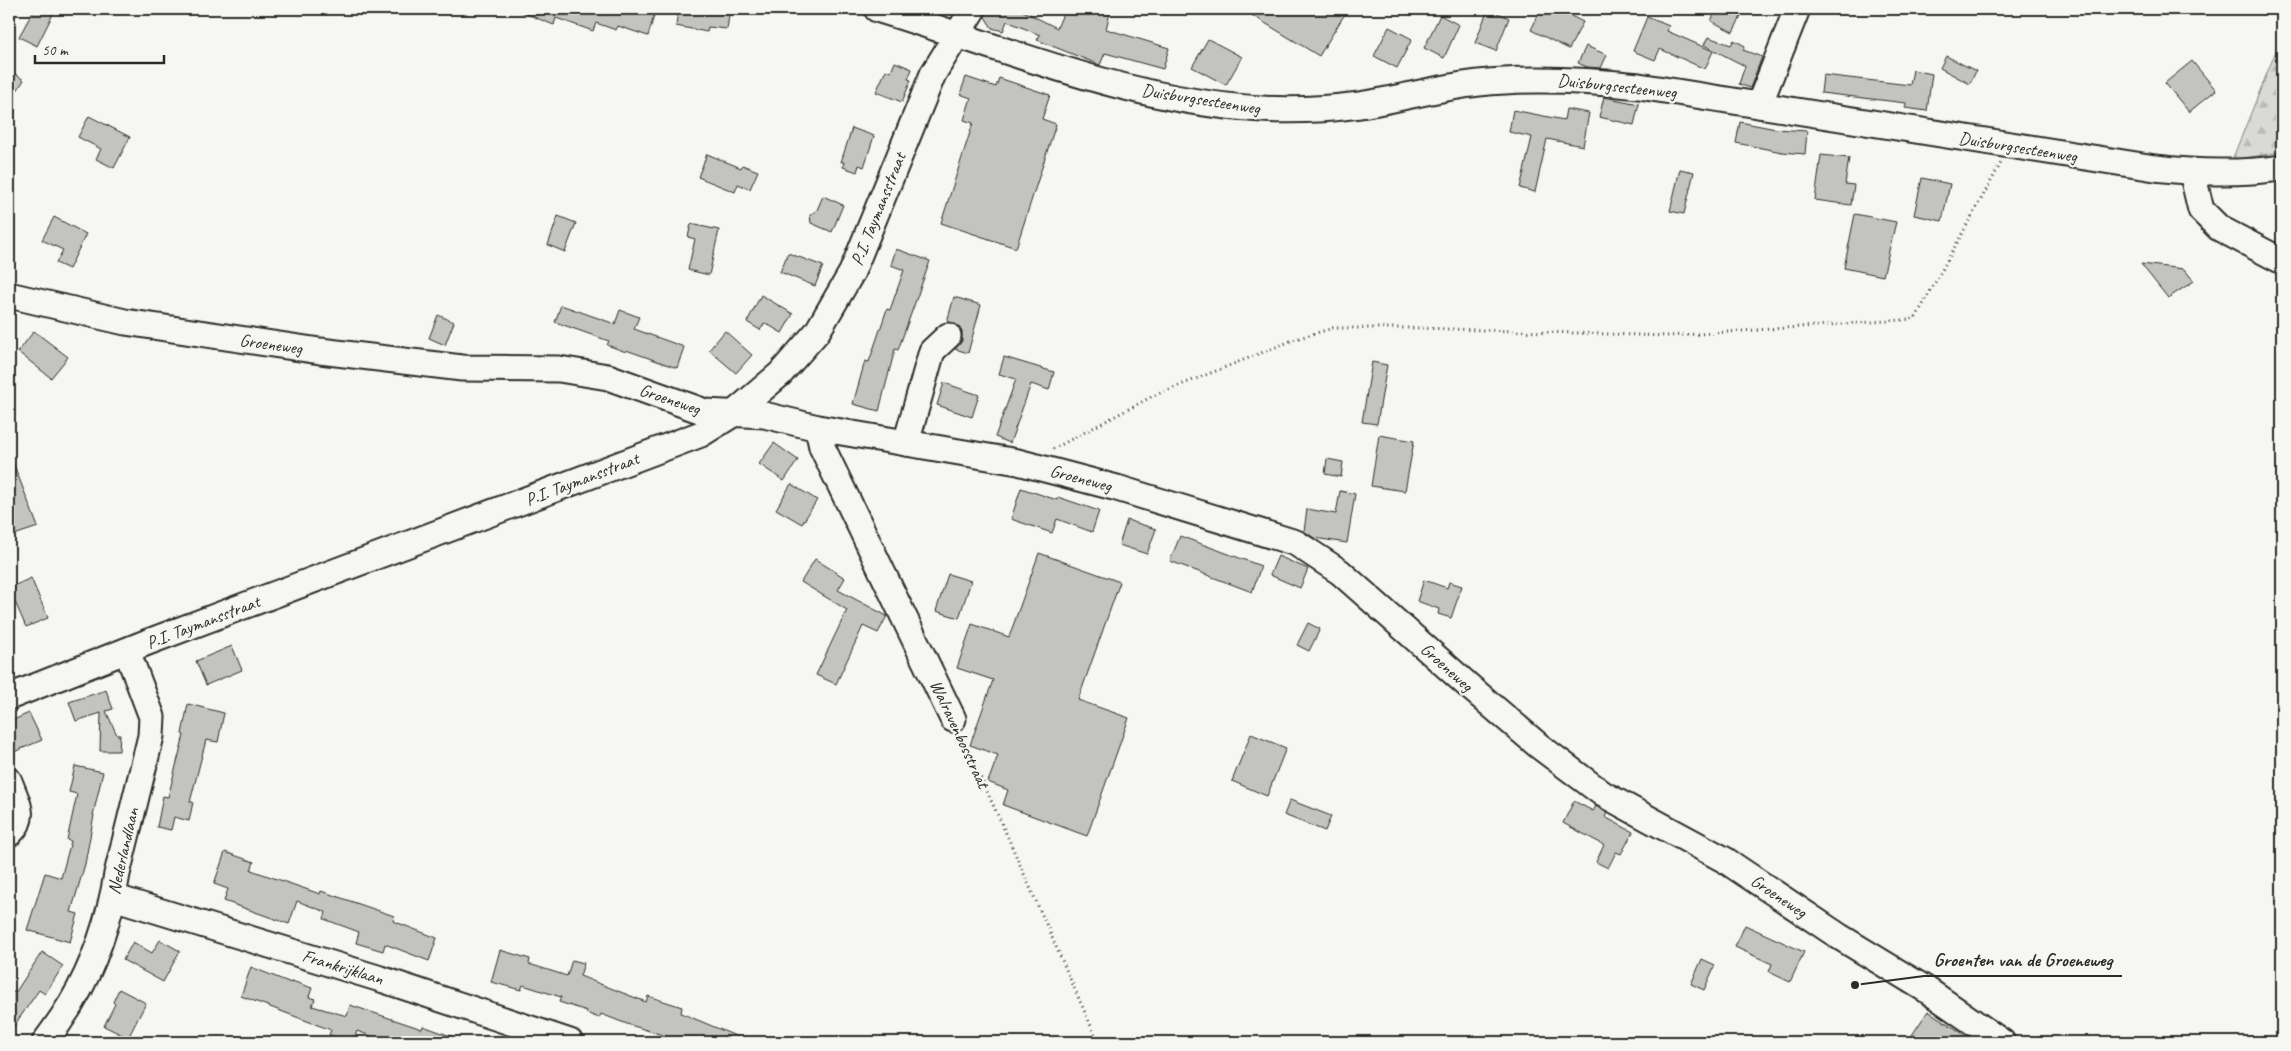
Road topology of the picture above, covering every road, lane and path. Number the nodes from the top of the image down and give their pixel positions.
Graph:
1 (877, 9) edge
2 (973, 9) edge
3 (1797, 9) edge
4 (959, 34) junction
5 (1759, 105) junction
6 (2010, 146) junction
7 (2282, 168) edge
8 (2192, 172) junction
9 (2282, 262) edge
10 (9, 295) edge
11 (948, 336) dead end
12 (734, 414) junction
13 (818, 428) junction
14 (906, 443) junction
15 (1026, 464) junction
16 (127, 651) junction
17 (9, 697) edge
18 (953, 719) joint
19 (9, 781) edge
20 (10, 833) dead end
21 (113, 897) junction
22 (45, 1042) edge
23 (570, 1042) edge
24 (1098, 1042) edge
25 (2002, 1042) edge

1 - 4 street, Duisburgsesteenweg
2 - 4 street, P.I. Taymansstraat
3 - 5 street
4 - 5 street, Duisburgsesteenweg
4 - 12 street, P.I. Taymansstraat
5 - 6 street, Duisburgsesteenweg
6 - 8 street, Duisburgsesteenweg
6 - 15 path
7 - 8 street, Duisburgsesteenweg
8 - 9 street
10 - 12 street, Groeneweg
11 - 14 street
12 - 13 street, Groeneweg
12 - 16 street, P.I. Taymansstraat
13 - 14 street, Groeneweg
13 - 18 street, Walravenbosstraat
14 - 15 street, Groeneweg
15 - 25 street, Groeneweg
16 - 17 street, P.I. Taymansstraat
16 - 21 street, Nederlandlaan
18 - 24 path, Walravenbosstraat
19 - 20 street
21 - 22 street, Nederlandlaan
21 - 23 street, Frankrijklaan

